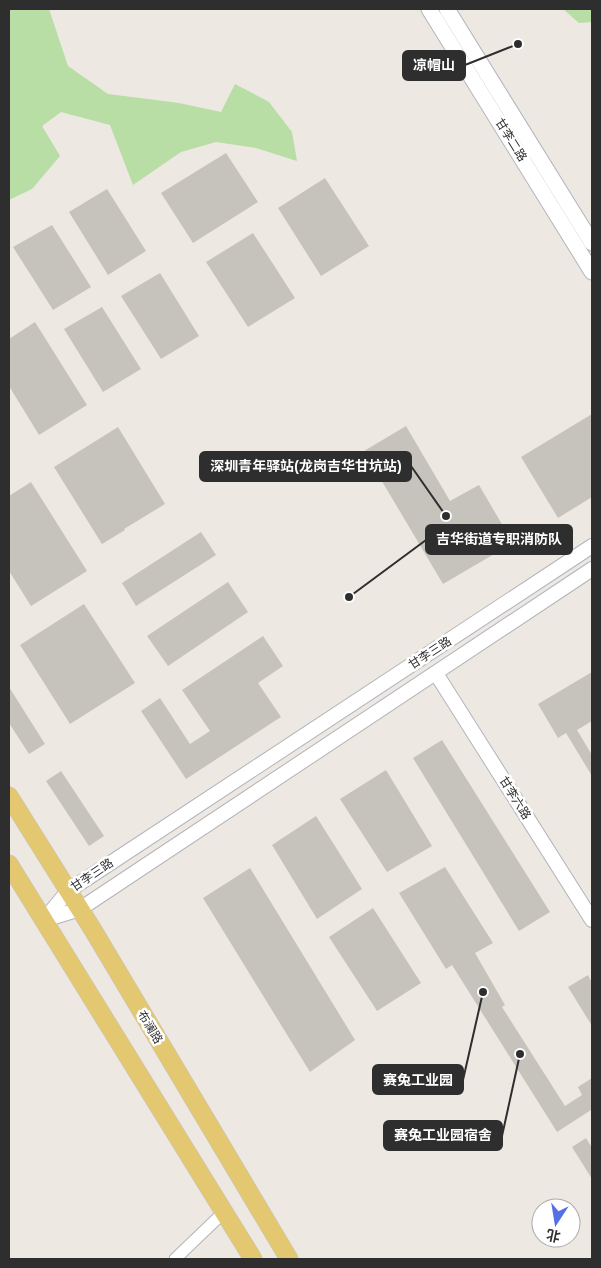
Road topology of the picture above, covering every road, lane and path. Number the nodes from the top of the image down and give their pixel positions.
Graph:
1 (429, 9) edge
2 (447, 9) edge
3 (592, 243) edge
4 (592, 272) edge
5 (592, 546) edge
6 (592, 569) edge
7 (437, 675) dead end
8 (9, 796) edge
9 (9, 864) edge
10 (68, 891) junction
11 (80, 909) junction
12 (44, 920) junction
13 (592, 920) edge
14 (224, 1212) junction
15 (175, 1259) edge
16 (253, 1259) edge
17 (289, 1259) edge

1 - 4 main road, 甘李二路
2 - 3 main road, 甘李二路
5 - 10 street, 甘李三路
6 - 11 street, 甘李三路
7 - 13 street, 甘李六路
8 - 10 main road, 布澜路
9 - 12 main road
10 - 11 main road, 布澜路
10 - 12 street, 甘李三路
11 - 12 street, 甘李三路
11 - 17 main road, 布澜路
12 - 14 main road
14 - 15 street
14 - 16 main road

